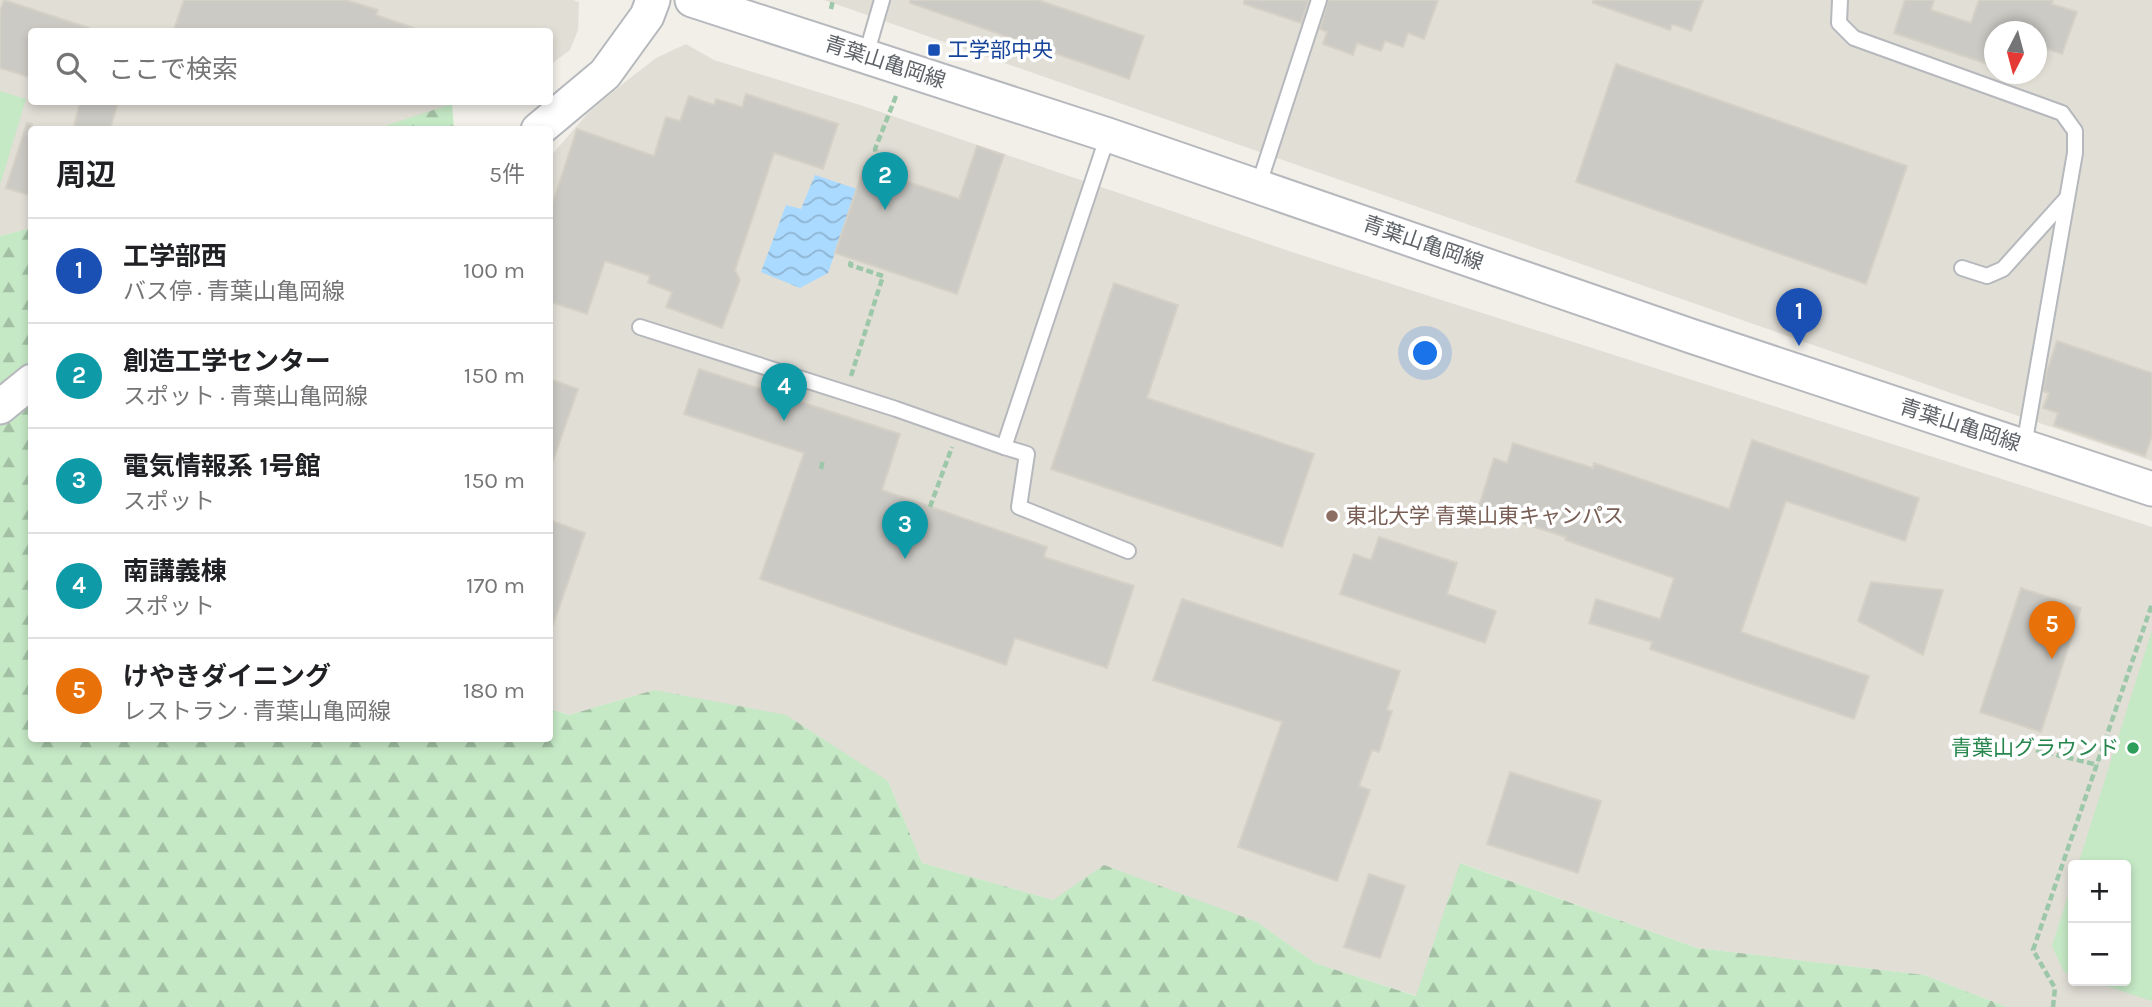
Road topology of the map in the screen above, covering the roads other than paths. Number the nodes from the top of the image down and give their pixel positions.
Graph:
1 (653, 0) edge
2 (692, 0) edge
3 (882, 0) edge
4 (1318, 0) edge
5 (1840, 0) edge
6 (866, 55) junction
7 (543, 126) edge
8 (1108, 135) junction
9 (1258, 187) junction
10 (2067, 198) junction
11 (1962, 268) dead end
12 (640, 327) dead end
13 (28, 384) edge
14 (0, 407) edge
15 (2024, 446) junction
16 (1004, 447) junction
17 (2152, 489) edge
18 (1128, 551) dead end

1 - 7 street
2 - 6 street, 青葉山亀岡線
3 - 6 lane
4 - 9 lane
5 - 10 lane
6 - 8 street, 青葉山亀岡線
8 - 9 street, 青葉山亀岡線
8 - 16 lane
9 - 15 street, 青葉山亀岡線
10 - 11 lane
10 - 15 lane
12 - 16 lane
13 - 14 street
15 - 17 street, 青葉山亀岡線
16 - 18 lane

